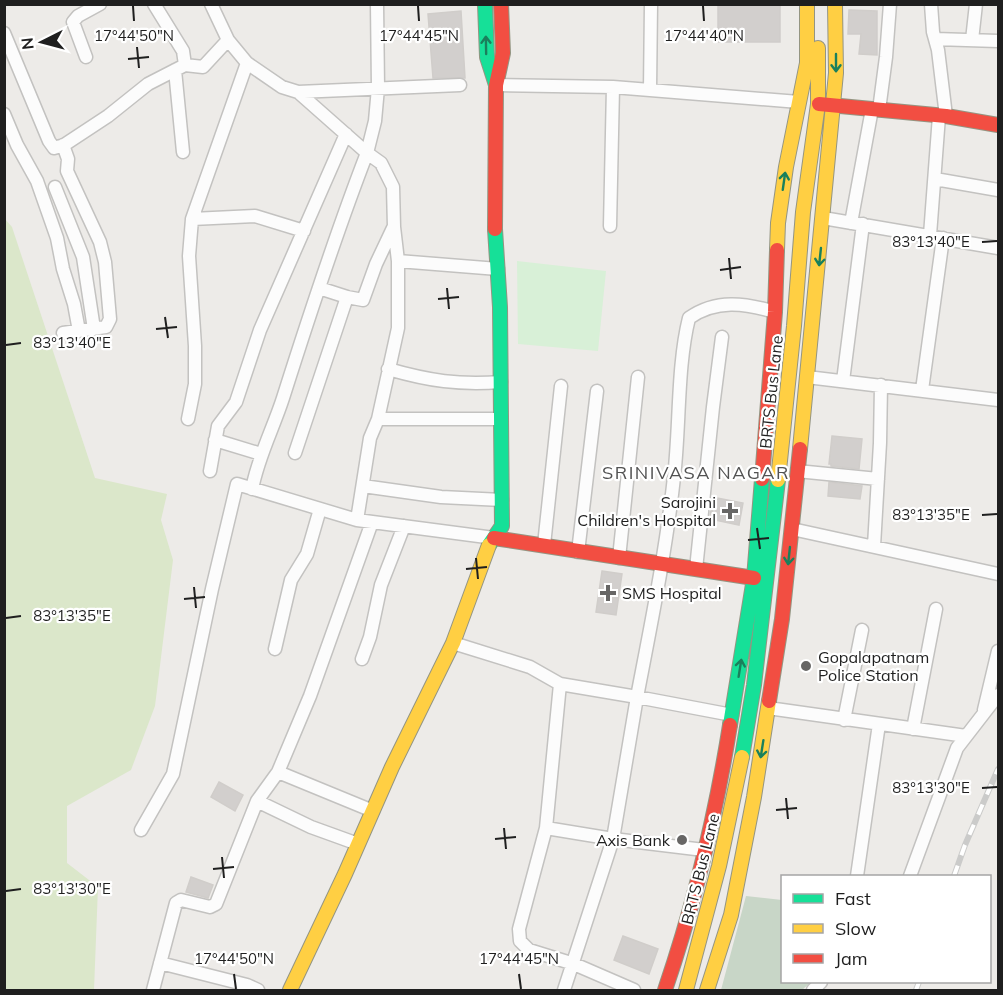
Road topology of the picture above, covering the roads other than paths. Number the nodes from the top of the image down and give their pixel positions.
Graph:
1 (100, 4) edge
2 (154, 4) edge
3 (212, 4) edge
4 (377, 4) edge
5 (485, 4) edge
6 (501, 4) edge
7 (651, 4) edge
8 (807, 4) edge
9 (819, 4) edge
10 (835, 4) edge
11 (890, 4) edge
12 (931, 4) edge
13 (976, 4) edge
14 (4, 33) edge
15 (935, 39) junction
16 (228, 40) junction
17 (972, 40) junction
18 (999, 41) edge
19 (86, 57) dead end
20 (247, 63) junction
21 (180, 67) junction
22 (460, 85) dead end
23 (495, 85) junction
24 (614, 87) junction
25 (378, 88) junction
26 (650, 90) junction
27 (298, 92) junction
28 (799, 102) junction
29 (818, 104) junction
30 (833, 105) junction
31 (875, 110) junction
32 (4, 114) edge
33 (943, 116) junction
34 (999, 125) edge
35 (346, 134) junction
36 (63, 146) junction
37 (183, 152) dead end
38 (368, 153) junction
39 (935, 179) junction
40 (72, 180) junction
41 (55, 187) junction
42 (999, 190) edge
43 (41, 193) junction
44 (823, 218) junction
45 (192, 219) junction
46 (857, 224) junction
47 (610, 226) dead end
48 (394, 227) junction
49 (304, 231) junction
50 (937, 236) junction
51 (999, 248) edge
52 (398, 261) junction
53 (498, 269) junction
54 (319, 288) junction
55 (347, 297) junction
56 (775, 312) junction
57 (94, 329) junction
58 (79, 331) junction
59 (63, 333) dead end
60 (722, 337) dead end
61 (388, 369) junction
62 (807, 377) junction
63 (638, 378) dead end
64 (843, 381) junction
65 (501, 382) junction
66 (881, 385) junction
67 (561, 386) dead end
68 (922, 390) junction
69 (597, 391) dead end
70 (999, 400) edge
71 (188, 419) dead end
72 (378, 419) junction
73 (501, 419) junction
74 (215, 440) junction
75 (296, 453) dead end
76 (261, 454) junction
77 (210, 471) dead end
78 (797, 471) junction
79 (878, 479) junction
80 (363, 486) junction
81 (252, 489) junction
82 (502, 501) junction
83 (320, 509) junction
84 (357, 520) junction
85 (372, 522) junction
86 (404, 526) junction
87 (792, 529) junction
88 (494, 538) junction
89 (543, 545) junction
90 (874, 546) junction
91 (578, 552) junction
92 (619, 558) junction
93 (662, 564) junction
94 (696, 569) junction
95 (999, 574) edge
96 (754, 578) junction
97 (936, 609) dead end
98 (862, 630) dead end
99 (453, 643) junction
100 (275, 649) dead end
101 (999, 651) edge
102 (362, 659) dead end
103 (560, 684) junction
104 (999, 695) edge
105 (637, 697) junction
106 (768, 708) junction
107 (732, 715) junction
108 (983, 715) junction
109 (844, 720) junction
110 (879, 724) junction
111 (913, 729) junction
112 (966, 736) junction
113 (279, 772) junction
114 (256, 801) junction
115 (373, 811) junction
116 (546, 828) junction
117 (141, 830) dead end
118 (613, 839) junction
119 (358, 844) junction
120 (704, 850) junction
121 (857, 875) edge
122 (910, 875) edge
123 (160, 963) junction
124 (574, 964) junction
125 (153, 990) edge
126 (258, 990) edge
127 (290, 990) edge
128 (564, 990) edge
129 (634, 990) edge
130 (665, 990) edge
131 (686, 990) edge
132 (707, 990) edge

1 - 19 street
2 - 21 street
3 - 16 street
4 - 25 street
23 -> 5 main road
6 - 23 main road
7 - 26 street
8 - 28 main road
9 - 29 main road, BRTS Bus Lane
10 -> 30 main road
11 - 31 street
12 - 15 street
13 - 17 street
14 - 36 street
15 - 17 street
15 - 33 street
16 - 20 street
16 - 21 street
17 - 18 street
20 - 27 street
20 - 45 street
21 - 36 street
21 - 37 street
22 - 25 street
23 - 24 street
23 - 53 main road
24 - 26 street
24 - 47 street
25 - 27 street
25 - 38 street
26 - 28 street
27 - 35 street
28 - 29 main road
56 -> 28 main road
29 - 30 main road
29 - 131 main road, BRTS Bus Lane
30 - 31 main road
30 - 44 main road
31 - 33 main road
31 - 46 street
32 - 43 street
33 - 34 main road
33 - 39 street
35 - 38 street
35 - 49 street
36 - 40 street
38 - 48 street
38 - 54 street
39 - 42 street
39 - 50 street
40 - 41 street
40 - 57 street
41 - 43 street
41 - 57 street
43 - 58 street
44 - 46 street
44 -> 62 main road
45 - 49 street
45 - 71 street
46 - 50 street
46 - 64 street
48 - 52 street
48 - 55 street
49 - 74 street
50 - 51 street
50 - 68 street
52 - 53 street
52 - 61 street
53 - 65 main road
54 - 55 street
54 - 76 street
55 - 75 street
56 - 93 street
56 - 96 main road
57 - 58 street
58 - 59 street
60 - 94 street
61 - 65 street
61 - 72 street
62 - 64 street
62 - 78 main road
63 - 92 street
64 - 66 street
65 - 73 main road
66 - 68 street
66 - 79 street
67 - 89 street
68 - 70 street
69 - 91 street
72 - 73 street
72 - 80 street
73 - 82 main road
74 - 76 street
74 - 77 street
76 - 81 street
78 - 79 street
78 - 87 main road
79 - 90 street
80 - 82 street
80 - 84 street
81 - 83 street
81 - 117 street
82 - 88 main road
83 - 84 street
83 - 100 street
84 - 85 street
85 - 86 street
85 - 113 street
86 - 88 street
86 - 102 street
87 - 90 street
87 -> 106 main road
88 - 89 main road
88 - 99 main road
89 - 91 main road
90 - 95 street
91 - 92 main road
92 - 93 main road
93 - 94 main road
93 - 105 street
94 - 96 main road
107 -> 96 main road
97 - 111 street
98 - 109 street
99 - 103 street
99 - 115 main road
101 - 108 street
103 - 105 street
103 - 116 street
104 - 108 street
105 - 107 street
105 - 118 street
106 - 109 street
106 -> 132 main road
107 - 120 main road
108 - 112 street
109 - 110 street
110 - 111 street
110 - 121 street
111 - 112 street
112 - 122 street
113 - 114 street
113 - 115 street
114 - 119 street
114 - 123 street
115 - 119 main road
116 - 118 street
116 - 124 street
118 - 120 street
118 - 124 street
119 - 127 main road
120 - 130 main road
123 - 125 street
123 - 126 street
124 - 128 street
124 - 129 street

